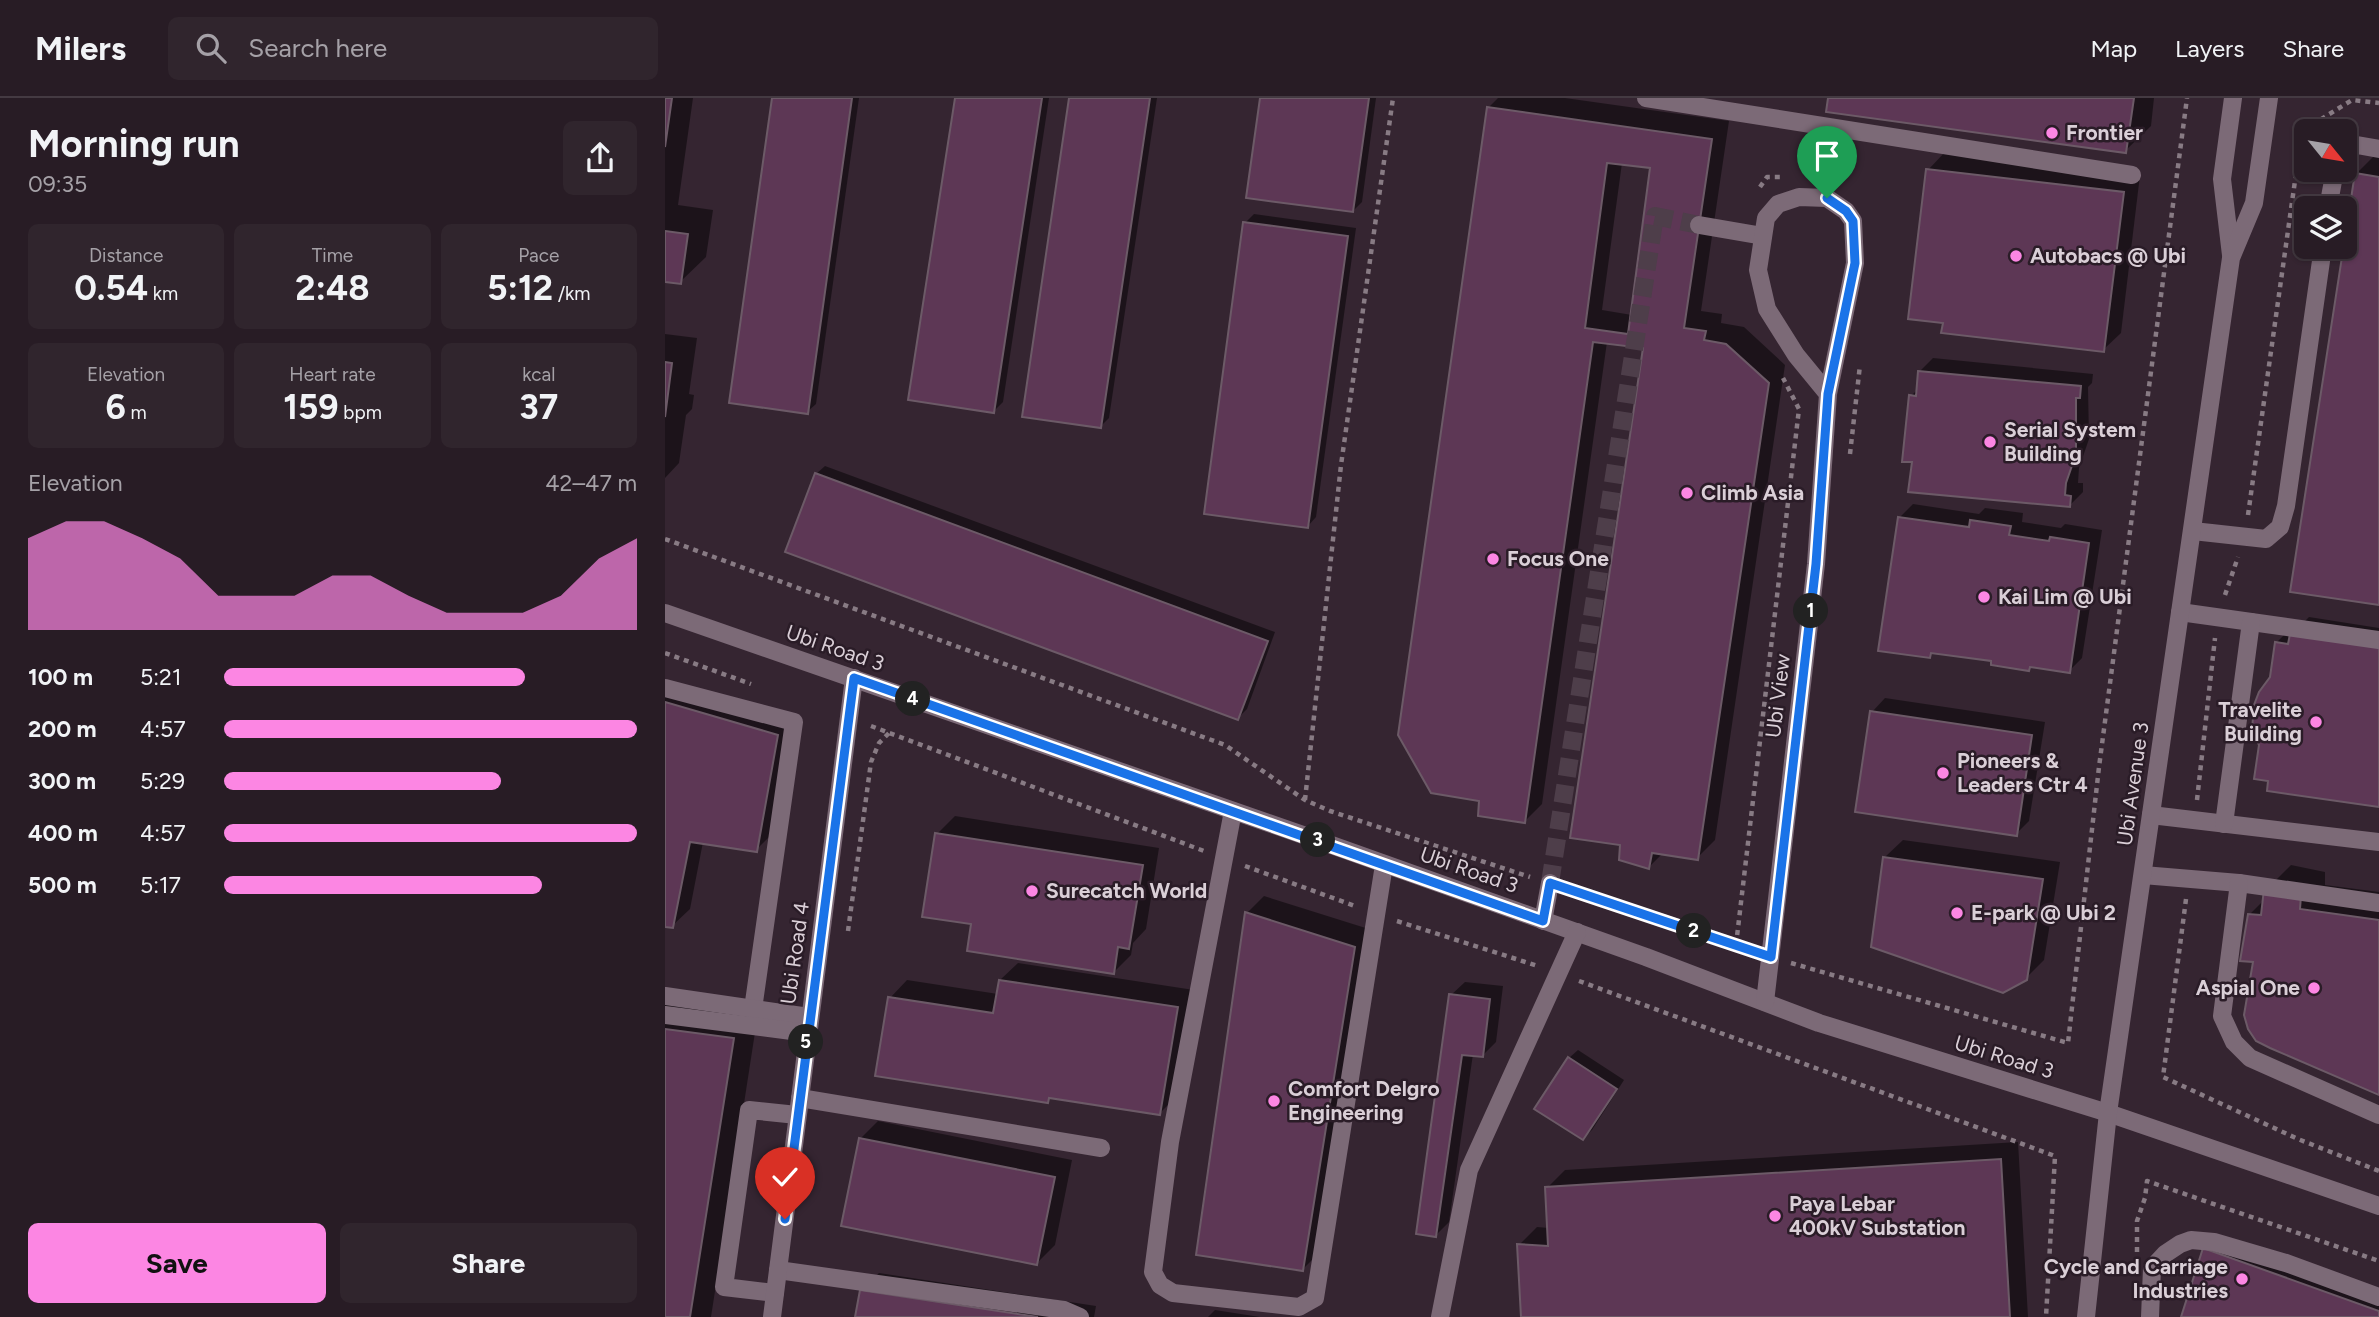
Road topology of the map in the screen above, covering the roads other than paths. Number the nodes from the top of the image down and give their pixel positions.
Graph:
1 (1646, 98) edge
2 (2233, 98) edge
3 (2269, 98) edge
4 (2357, 145) edge
5 (2379, 149) edge
6 (2132, 175) dead end
7 (1699, 225) tunnel mouth
8 (1763, 236) junction
9 (2231, 258) junction
10 (2321, 259) edge
11 (1828, 394) junction
12 (2193, 531) junction
13 (2180, 612) junction
14 (665, 613) edge
15 (2251, 622) junction
16 (2379, 640) edge
17 (854, 678) junction
18 (665, 688) edge
19 (1233, 811) junction
20 (2151, 815) junction
21 (2224, 824) junction
22 (2379, 842) edge
23 (1384, 865) junction
24 (2143, 875) junction
25 (1550, 883) tunnel mouth
26 (2238, 883) junction
27 (2379, 903) edge
28 (1543, 921) junction
29 (1577, 932) junction
30 (665, 996) edge
31 (1765, 1002) junction
32 (753, 1009) junction
33 (665, 1015) edge
34 (808, 1025) junction
35 (799, 1107) junction
36 (2108, 1113) junction
37 (2379, 1115) edge
38 (1101, 1148) dead end
39 (2379, 1206) edge
40 (778, 1270) junction
41 (775, 1293) junction
42 (2379, 1297) edge
43 (772, 1317) edge
44 (1080, 1317) edge
45 (1440, 1317) edge
46 (2086, 1317) edge
47 (2150, 1317) edge

1 - 6 street
2 - 9 street, Ubi Avenue 3
3 - 9 street, Ubi Avenue 3
4 - 5 street
7 - 8 street
8 - 11 street, Ubi View
8 - 11 street, Ubi View
9 - 12 street, Ubi Avenue 3
10 - 12 street
11 - 31 street, Ubi View
12 - 13 street, Ubi Avenue 3
13 - 15 street
13 - 20 street, Ubi Avenue 3
14 - 17 street, Ubi Road 3
15 - 16 street
15 - 21 street
17 - 19 street, Ubi Road 3
17 - 34 street, Ubi Road 4
18 - 32 street
19 - 23 street, Ubi Road 3
19 - 23 street
20 - 21 street
20 - 24 street, Ubi Avenue 3
21 - 22 street
23 - 28 street, Ubi Road 3
24 - 26 street
24 - 36 street, Ubi Avenue 3
25 - 28 street
26 - 27 street
26 - 37 street
28 - 29 street, Ubi Road 3
29 - 31 street, Ubi Road 3
29 - 45 street
30 - 32 street
31 - 36 street, Ubi Road 3
32 - 34 street
33 - 34 street
34 - 35 street, Ubi Road 4
35 - 38 street
35 - 40 street, Ubi Road 4
35 - 41 street
36 - 39 street, Ubi Road 3
36 - 46 street, Ubi Avenue 3
40 - 41 street, Ubi Road 4
40 - 44 street
41 - 43 street, Ubi Road 4
42 - 47 street

